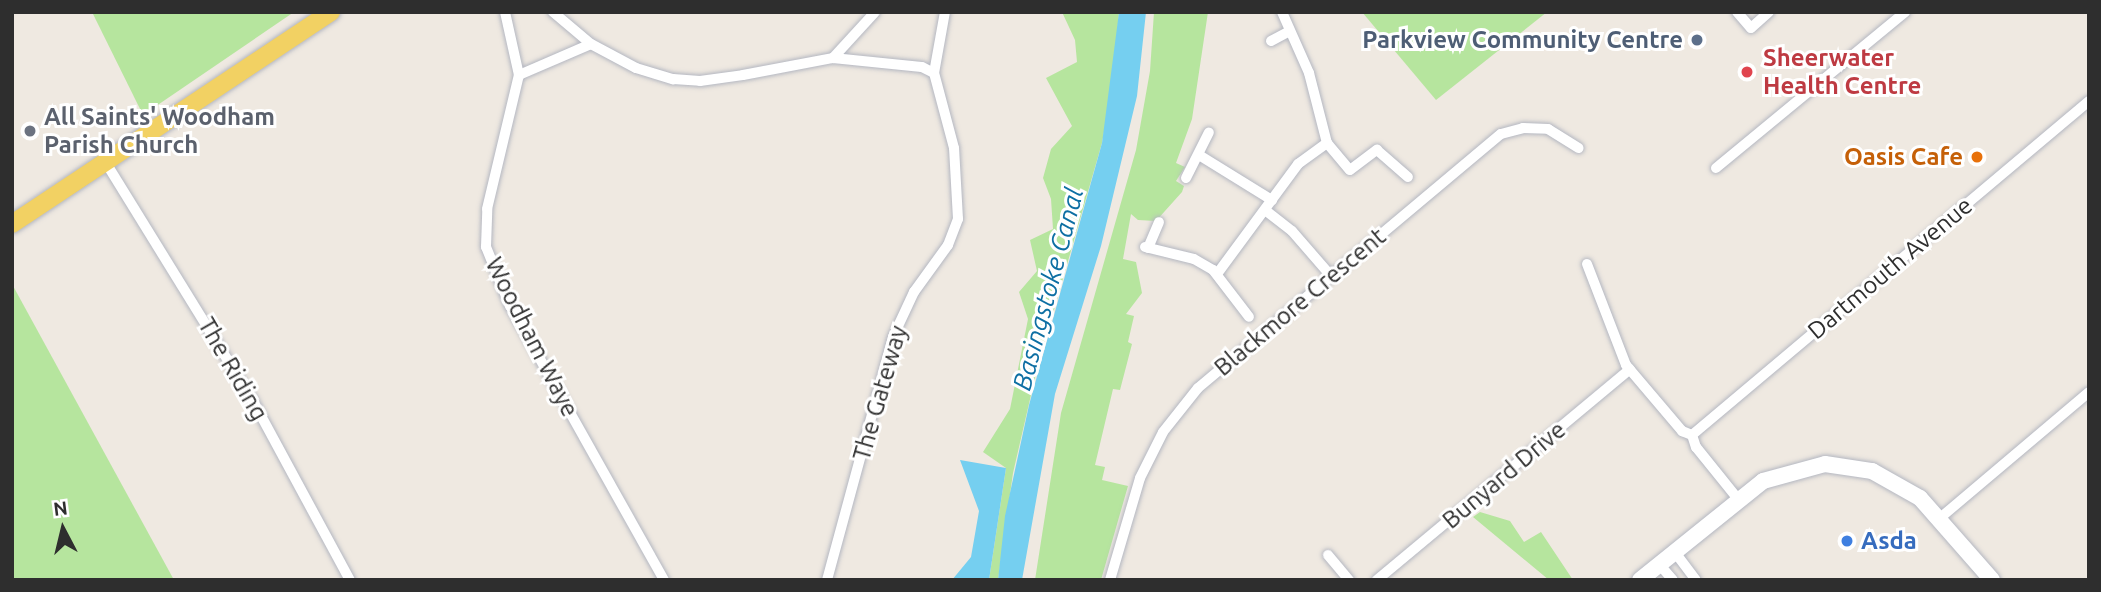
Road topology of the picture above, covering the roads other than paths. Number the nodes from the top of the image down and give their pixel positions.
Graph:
1 (331, 12) edge
2 (505, 12) edge
3 (553, 12) edge
4 (875, 12) edge
5 (945, 12) edge
6 (1282, 12) edge
7 (1737, 12) edge
8 (1769, 12) edge
9 (1905, 12) edge
10 (1290, 31) junction
11 (1271, 41) dead end
12 (591, 44) junction
13 (833, 58) junction
14 (934, 73) junction
15 (519, 75) junction
16 (2089, 101) edge
17 (1209, 132) dead end
18 (1327, 143) junction
19 (1579, 148) dead end
20 (1199, 155) junction
21 (106, 163) junction
22 (1716, 168) dead end
23 (1408, 177) dead end
24 (1186, 178) dead end
25 (1272, 200) junction
26 (1265, 210) junction
27 (1159, 222) dead end
28 (12, 224) edge
29 (1587, 264) dead end
30 (1217, 274) junction
31 (1331, 276) junction
32 (1249, 317) dead end
33 (1628, 367) junction
34 (2089, 392) edge
35 (1692, 435) junction
36 (1738, 499) junction
37 (1940, 517) junction
38 (1674, 551) junction
39 (1328, 555) dead end
40 (1659, 564) junction
41 (824, 578) edge
42 (350, 580) edge
43 (664, 580) edge
44 (1110, 580) edge
45 (1349, 580) edge
46 (1377, 580) edge
47 (1640, 580) edge
48 (1673, 580) edge
49 (1696, 580) edge
50 (1992, 580) edge

1 - 21 main road
2 - 15 street, Woodham Waye
3 - 12 street
4 - 13 street
5 - 14 street, The Gateway
6 - 10 street
7 - 8 street
9 - 22 street
10 - 11 street
10 - 18 street
12 - 13 street
12 - 15 street
13 - 14 street
14 - 41 street, The Gateway
15 - 43 street, Woodham Waye
16 - 35 street, Dartmouth Avenue
17 - 20 street
18 - 23 street
18 - 25 street
19 - 31 street, Blackmore Crescent
20 - 24 street
20 - 25 street
21 - 28 main road
21 - 42 street, The Riding
25 - 26 street
26 - 30 street
26 - 31 street
27 - 30 street
29 - 33 street
30 - 32 street
31 - 44 street, Blackmore Crescent
33 - 35 street
33 - 46 street, Bunyard Drive
34 - 37 street
35 - 36 street
36 - 37 street
36 - 38 street
37 - 50 street
38 - 40 street
38 - 49 street
39 - 45 street
40 - 47 street
40 - 48 street

